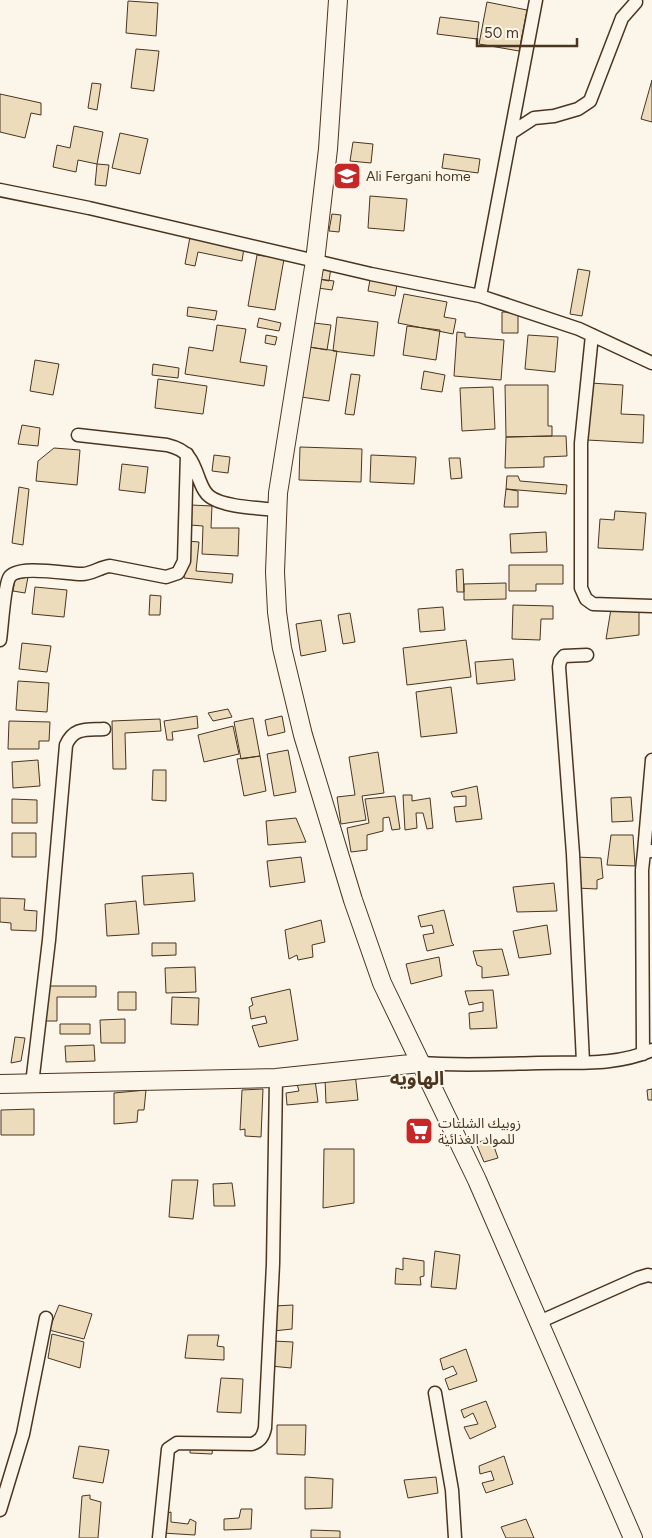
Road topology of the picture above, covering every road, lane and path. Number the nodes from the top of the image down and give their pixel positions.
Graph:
1 (338, 0) edge
2 (536, 0) edge
3 (636, 1) edge
4 (511, 133) junction
5 (0, 190) edge
6 (315, 261) junction
7 (480, 296) junction
8 (592, 335) junction
9 (652, 363) edge
10 (78, 435) dead end
11 (188, 454) junction
12 (277, 510) junction
13 (652, 606) edge
14 (0, 640) edge
15 (587, 655) dead end
16 (104, 729) dead end
17 (652, 760) edge
18 (648, 852) edge
19 (648, 1052) edge
20 (583, 1062) junction
21 (420, 1063) junction
22 (276, 1078) junction
23 (0, 1084) edge
24 (32, 1084) junction
25 (652, 1276) edge
26 (46, 1318) dead end
27 (539, 1322) junction
28 (434, 1394) dead end
29 (0, 1510) edge
30 (159, 1538) edge
31 (455, 1538) edge
32 (633, 1538) edge

1 - 6 street
2 - 4 street
3 - 4 street
4 - 7 street
5 - 6 street
6 - 7 street
6 - 12 street
7 - 8 street
8 - 9 street
8 - 13 street
10 - 11 street
11 - 12 street
11 - 14 street
12 - 21 street
15 - 20 street
16 - 24 street
17 - 18 street
18 - 19 street
19 - 20 street
20 - 21 street
21 - 22 street
21 - 27 street
22 - 24 street
22 - 30 street
23 - 24 street
25 - 27 street
26 - 29 street
27 - 32 street
28 - 31 street

